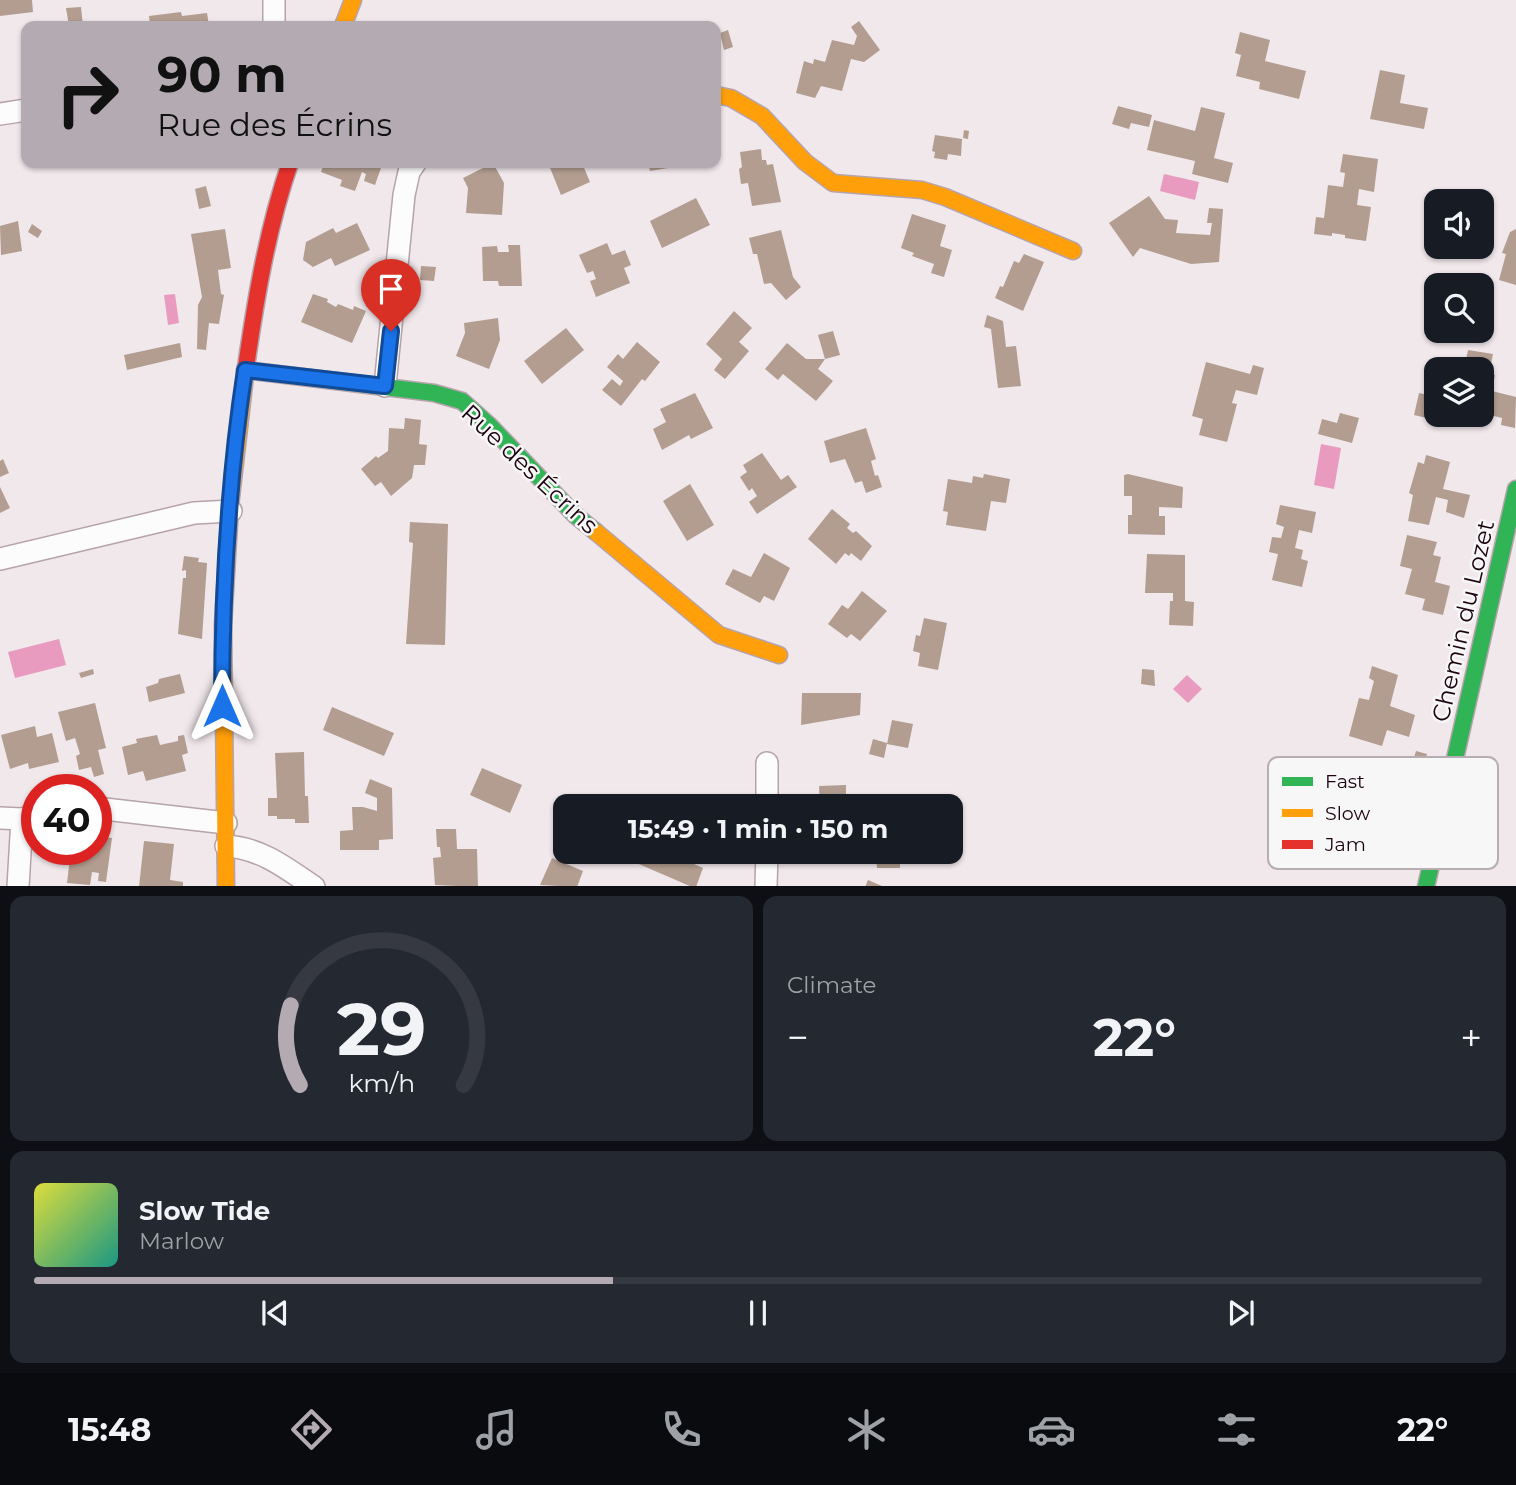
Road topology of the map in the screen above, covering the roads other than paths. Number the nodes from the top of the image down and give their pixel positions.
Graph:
1 (274, 0) edge
2 (354, 0) edge
3 (274, 21) edge
4 (345, 21) edge
5 (721, 96) edge
6 (21, 111) edge
7 (0, 114) edge
8 (276, 168) edge
9 (288, 168) edge
10 (412, 168) edge
11 (270, 226) junction
12 (1073, 251) dead end
13 (245, 370) junction
14 (385, 386) junction
15 (1516, 489) edge
16 (231, 511) junction
17 (1509, 555) edge
18 (0, 559) edge
19 (779, 655) dead end
20 (1458, 757) edge
21 (767, 763) dead end
22 (767, 794) edge
23 (112, 810) edge
24 (21, 817) edge
25 (0, 818) edge
26 (226, 823) junction
27 (226, 846) junction
28 (766, 864) edge
29 (21, 865) edge
30 (1430, 869) edge
31 (18, 886) edge
32 (226, 886) edge
33 (312, 886) edge
34 (766, 886) edge
35 (1426, 886) edge

1 - 3 street
2 - 4 street
5 - 12 street
6 - 7 street
8 - 11 street
9 - 11 street
10 - 14 street
11 - 13 street
13 - 14 street, Rue des Écrins
13 - 16 street
14 - 19 street, Rue des Écrins
15 - 17 street, Chemin du Lozet
16 - 18 street
16 - 26 street
17 - 20 street, Chemin du Lozet
21 - 22 street
23 - 26 street
24 - 25 street
26 - 27 street
27 - 32 street
27 - 33 street
28 - 34 street
29 - 31 street
30 - 35 street, Chemin du Lozet

